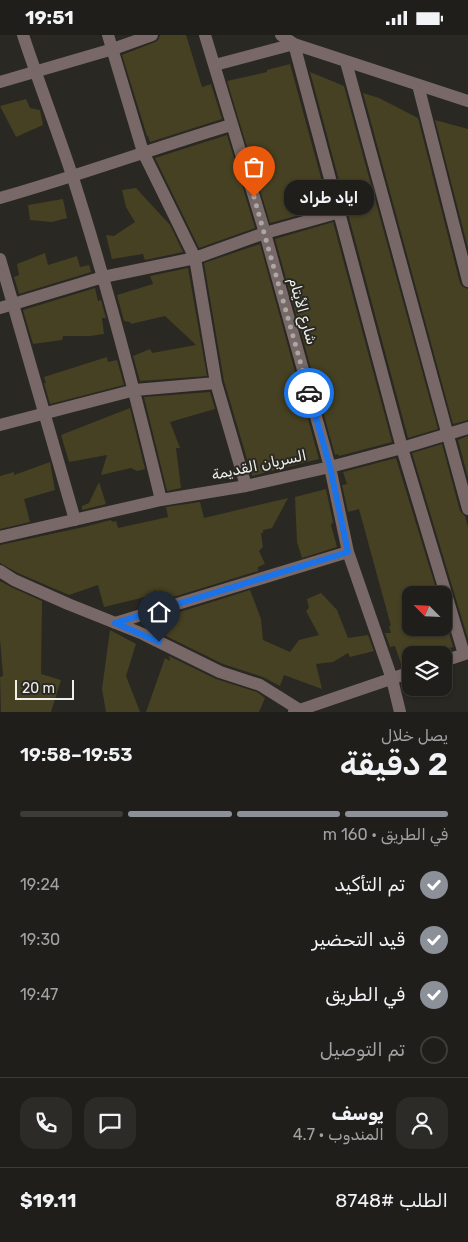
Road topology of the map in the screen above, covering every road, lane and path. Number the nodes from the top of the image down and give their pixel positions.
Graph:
1 (23, 35) edge
2 (108, 35) edge
3 (152, 35) edge
4 (205, 35) edge
5 (281, 35) edge
6 (294, 44) junction
7 (113, 49) junction
8 (346, 62) junction
9 (215, 65) junction
10 (35, 71) junction
11 (0, 82) edge
12 (418, 85) junction
13 (468, 103) edge
14 (231, 125) junction
15 (144, 152) junction
16 (72, 177) junction
17 (0, 198) edge
18 (340, 212) junction
19 (265, 233) junction
20 (194, 258) junction
21 (0, 259) edge
22 (103, 277) junction
23 (468, 281) edge
24 (14, 304) junction
25 (0, 308) edge
26 (216, 383) junction
27 (135, 390) junction
28 (45, 413) junction
29 (0, 425) edge
30 (468, 428) edge
31 (447, 433) junction
32 (402, 448) junction
33 (330, 467) junction
34 (246, 486) junction
35 (161, 500) junction
36 (468, 509) edge
37 (75, 520) junction
38 (0, 537) edge
39 (348, 552) junction
40 (0, 571) edge
41 (115, 623) junction
42 (466, 654) edge
43 (452, 658) edge
44 (402, 675) edge
45 (392, 679) junction
46 (297, 711) edge
47 (400, 712) edge

1 - 10 street
2 - 7 street
3 - 7 street
4 - 9 street, شارع الأيتام
5 - 6 street
6 - 8 street
6 - 9 street
6 - 18 street
7 - 10 street
7 - 15 street
8 - 12 street
8 - 31 street
9 - 14 street, شارع الأيتام
10 - 11 street
10 - 16 street
12 - 13 street
12 - 23 street
14 - 15 street
14 - 19 street, شارع الأيتام
15 - 16 street
15 - 20 street
16 - 17 street
16 - 22 street
18 - 19 street
18 - 32 street
19 - 20 street
19 - 33 street, شارع الأيتام
20 - 22 street
20 - 26 street
21 - 24 street
22 - 24 street
22 - 27 street
24 - 25 street
24 - 28 street
26 - 27 street
26 - 34 street
27 - 28 street
27 - 35 street
28 - 29 street
28 - 37 street
30 - 31 street, السريان القديمة
31 - 32 street, السريان القديمة
31 - 36 street
32 - 33 street, السريان القديمة
32 - 42 street
33 - 34 street, السريان القديمة
33 - 39 street, شارع الأيتام
34 - 35 street, السريان القديمة
35 - 37 street, السريان القديمة
37 - 38 street, السريان القديمة
39 - 41 street
39 - 45 street, شارع الأيتام
40 - 41 street
41 - 46 street
42 - 43 street
44 - 45 street
45 - 46 street
45 - 47 street, شارع الأيتام

